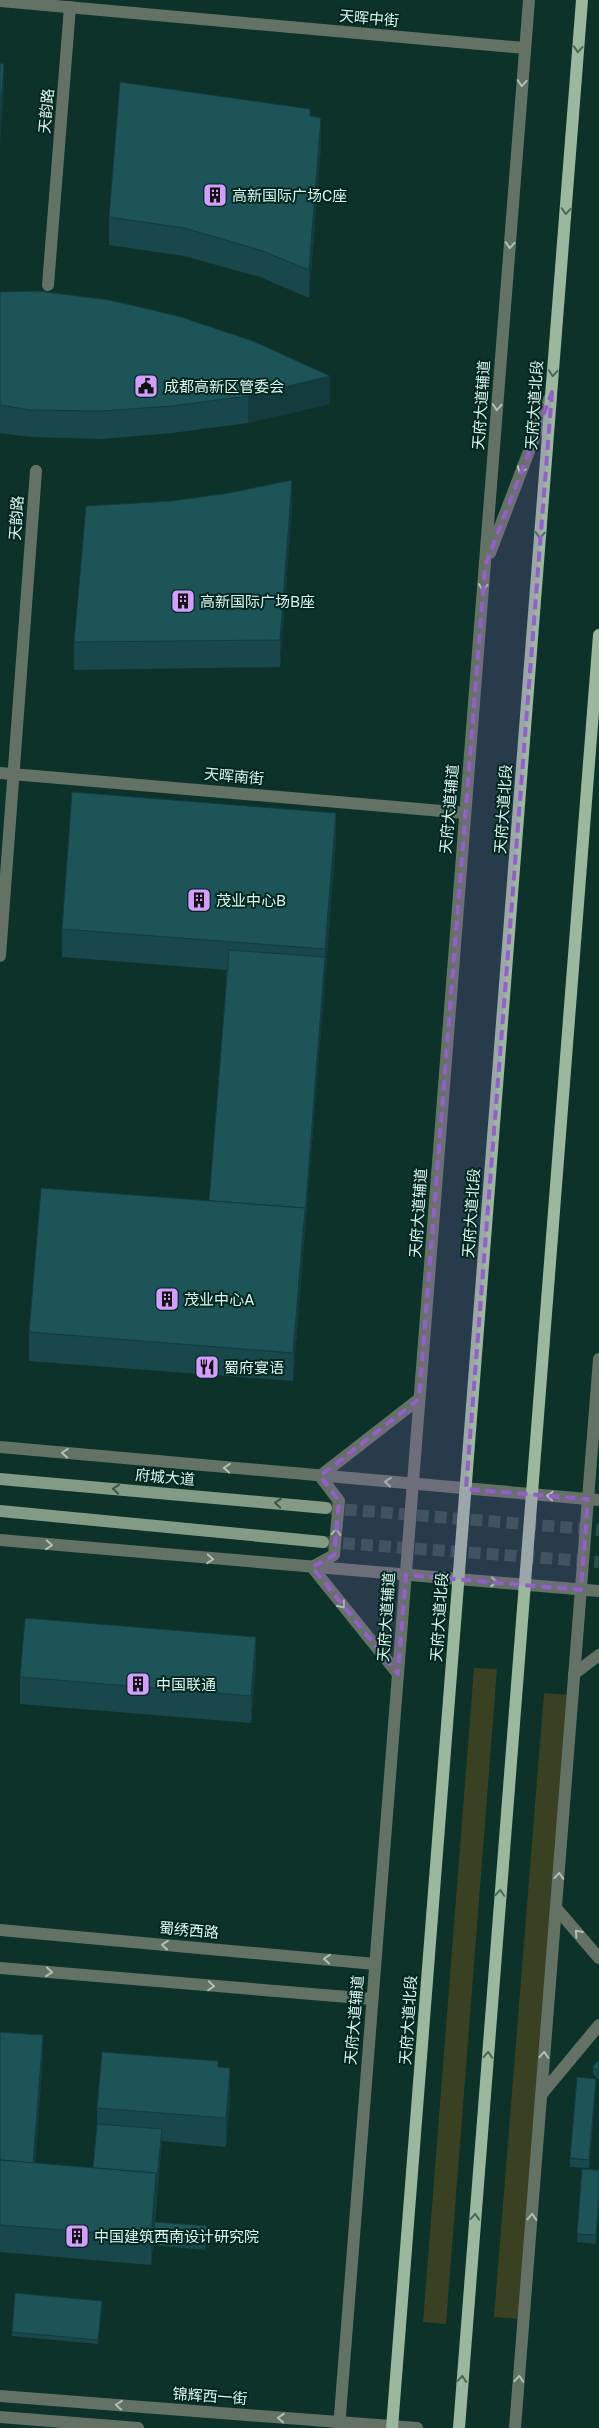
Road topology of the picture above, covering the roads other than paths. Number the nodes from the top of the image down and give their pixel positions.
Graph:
1 (529, 0) edge
2 (582, 0) edge
3 (0, 1) edge
4 (71, 4) edge
5 (525, 48) junction
6 (48, 285) dead end
7 (552, 392) junction
8 (36, 471) dead end
9 (485, 566) junction
10 (599, 634) edge
11 (0, 772) edge
12 (14, 773) junction
13 (465, 812) junction
14 (0, 956) edge
15 (599, 1359) edge
16 (419, 1399) junction
17 (597, 1403) edge
18 (0, 1447) edge
19 (320, 1476) junction
20 (0, 1479) edge
21 (413, 1484) junction
22 (466, 1490) junction
23 (532, 1494) junction
24 (593, 1499) edge
25 (326, 1508) tunnel mouth
26 (0, 1511) edge
27 (0, 1540) edge
28 (322, 1542) tunnel mouth
29 (312, 1567) junction
30 (406, 1574) junction
31 (459, 1579) junction
32 (524, 1585) junction
33 (581, 1590) junction
34 (599, 1591) edge
35 (599, 1655) edge
36 (398, 1674) junction
37 (574, 1674) junction
38 (556, 1908) junction
39 (0, 1930) edge
40 (599, 1958) edge
41 (375, 1964) junction
42 (0, 1968) edge
43 (372, 1999) junction
44 (599, 2025) edge
45 (541, 2094) junction
46 (0, 2396) edge
47 (0, 2417) edge
48 (339, 2425) edge
49 (392, 2427) edge
50 (138, 2428) edge
51 (417, 2428) edge
52 (458, 2428) edge
53 (515, 2428) edge

1 - 5 street, 天府大道辅道
2 -> 7 main road, 天府大道北段
3 - 4 street, 天晖中街
4 - 5 street, 天晖中街
4 - 6 street, 天韵路
5 -> 9 street, 天府大道辅道
7 -> 9 street
7 -> 22 main road, 天府大道北段
8 - 12 street, 天韵路
9 -> 13 street, 天府大道辅道
10 - 23 main road
11 - 12 street, 天晖南街
12 - 13 street, 天晖南街
12 - 14 street, 天韵路
13 - 16 street, 天府大道辅道
15 - 17 street
16 - 19 street
16 - 21 street, 天府大道辅道
17 - 24 street
19 -> 18 street
21 -> 19 street
29 -> 19 street
25 -> 20 main road, 府城大道
21 - 22 street
21 - 30 street, 天府大道辅道
22 - 23 street
22 - 31 main road, 天府大道北段
24 -> 23 street
23 - 32 main road
24 - 33 street
26 - 28 main road
27 -> 29 street
29 - 30 street
29 -> 36 street
30 - 31 street
30 - 36 street, 天府大道辅道
31 -> 32 street
31 - 49 main road, 天府大道北段
32 - 33 street
52 -> 32 main road
33 - 34 street
33 - 37 street
35 - 37 street
36 - 41 street, 天府大道辅道
38 -> 37 street
40 -> 38 street
45 -> 38 street
41 -> 39 street, 蜀绣西路
41 - 43 street, 天府大道辅道
42 -> 43 street
43 - 48 street, 天府大道辅道
44 - 45 street
53 -> 45 street
48 -> 46 street, 锦辉西一街
47 - 50 street
48 - 49 street, 锦辉西一街
49 - 51 street, 锦辉西一街

